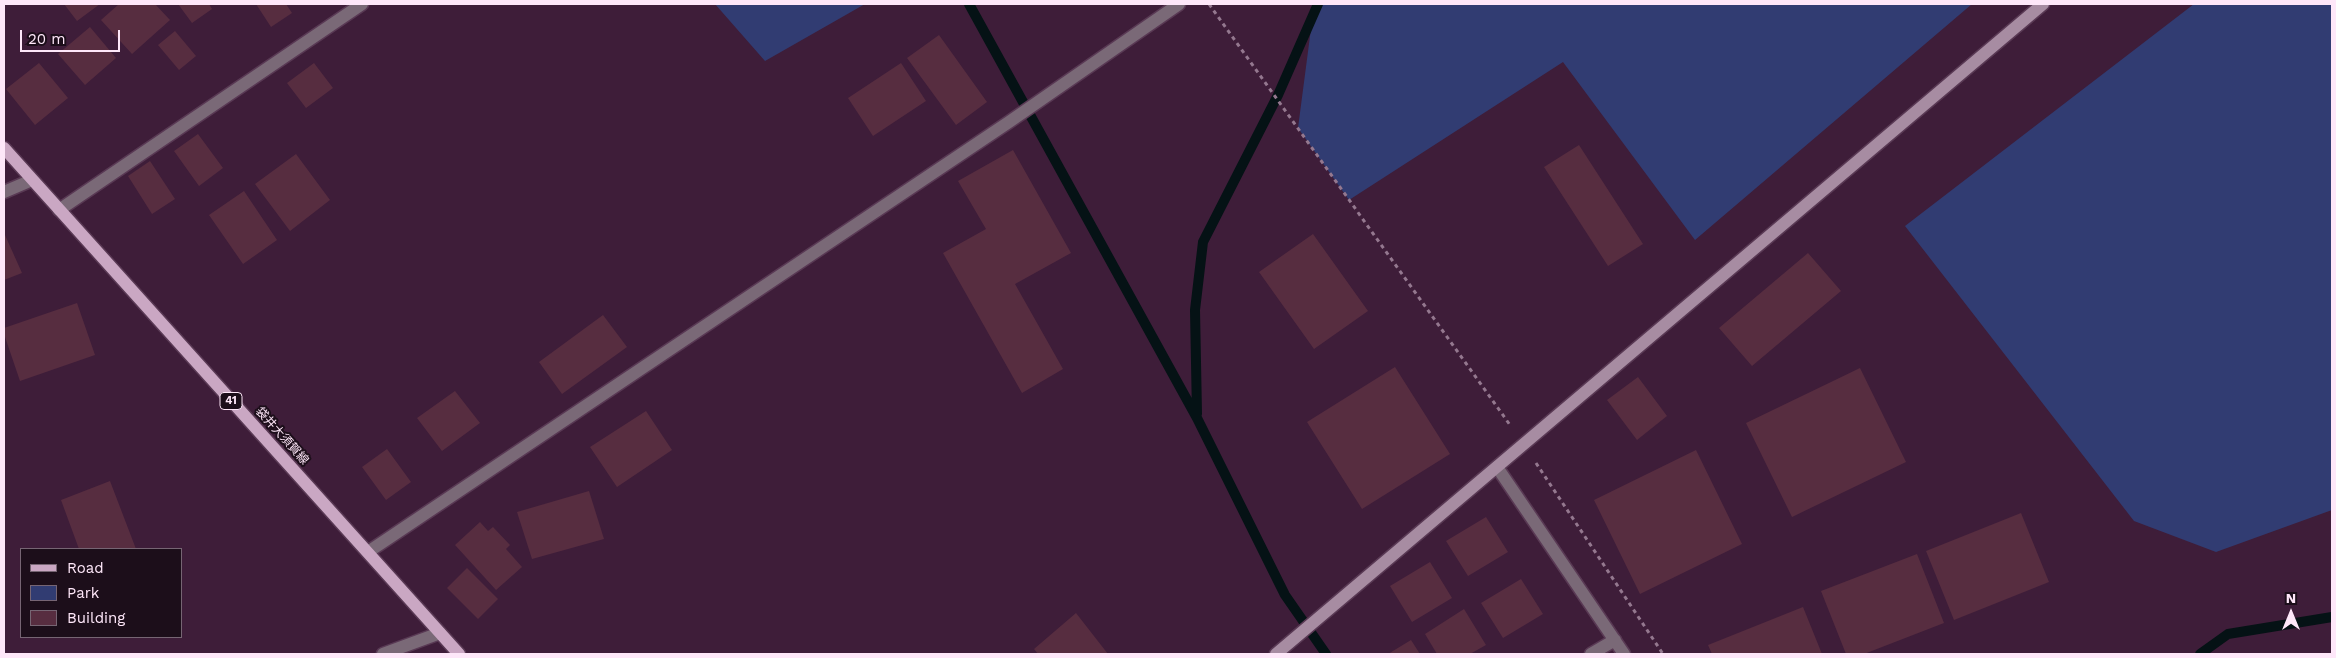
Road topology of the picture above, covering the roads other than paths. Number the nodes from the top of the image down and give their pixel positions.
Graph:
1 (362, 4) edge
2 (1179, 4) edge
3 (2043, 4) edge
4 (4, 148) edge
5 (32, 180) junction
6 (4, 192) edge
7 (59, 210) junction
8 (1497, 467) junction
9 (368, 552) junction
10 (440, 633) junction
11 (1615, 640) junction
12 (383, 654) edge
13 (459, 654) edge
14 (1276, 654) edge
15 (1591, 654) edge
16 (1624, 654) edge

1 - 7 street
2 - 9 street
3 - 8 street
4 - 5 main road, 袋井大須賀線 / 41
5 - 6 street
5 - 7 main road, 袋井大須賀線 / 41
7 - 9 main road, 袋井大須賀線 / 41
8 - 11 street
8 - 14 street
9 - 10 main road, 袋井大須賀線 / 41
10 - 12 street
10 - 13 main road, 袋井大須賀線 / 41
11 - 15 street
11 - 16 street

